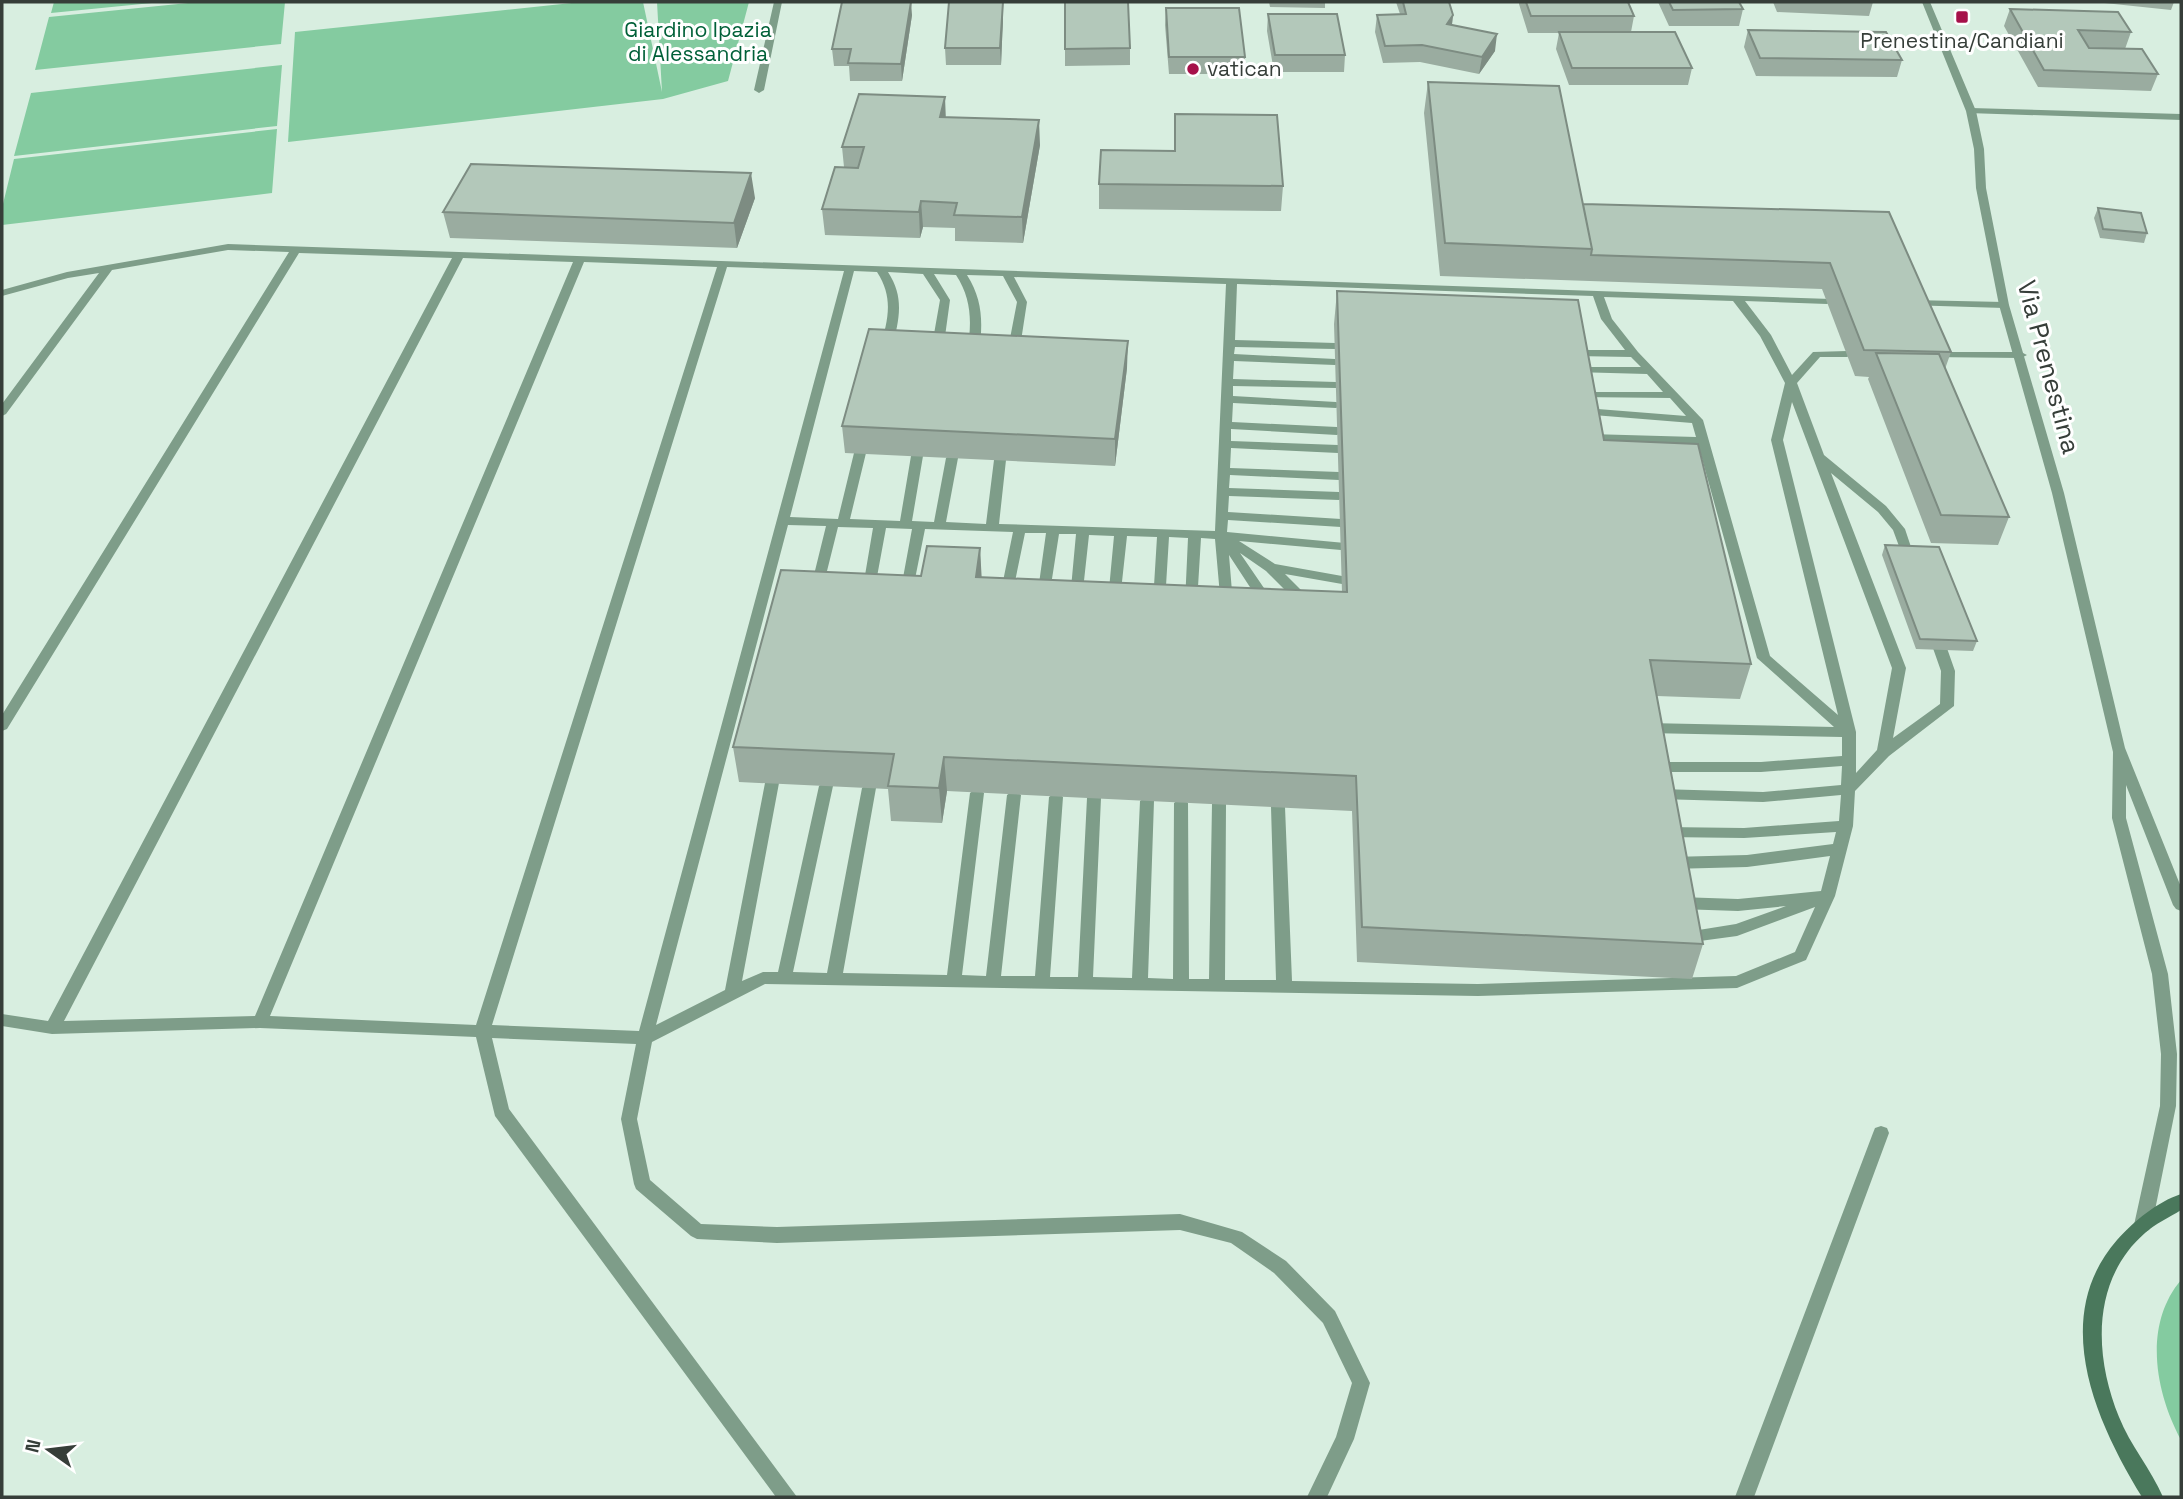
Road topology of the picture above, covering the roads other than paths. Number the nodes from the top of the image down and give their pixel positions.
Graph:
1 (778, 2) edge
2 (1926, 2) edge
3 (759, 90) dead end
4 (1971, 111) junction
5 (2181, 117) edge
6 (296, 249) junction
7 (458, 255) junction
8 (580, 259) junction
9 (723, 264) junction
10 (108, 268) junction
11 (849, 268) junction
12 (880, 269) junction
13 (927, 271) junction
14 (960, 272) junction
15 (1007, 274) junction
16 (1232, 282) junction
17 (2, 293) edge
18 (1598, 295) junction
19 (1737, 299) junction
20 (1827, 302) edge
21 (1909, 303) edge
22 (2004, 305) junction
23 (1229, 343) junction
24 (1335, 346) edge
25 (1575, 353) edge
26 (1634, 354) junction
27 (1847, 354) dead end
28 (1932, 355) edge
29 (2021, 355) junction
30 (884, 356) edge
31 (1229, 357) junction
32 (936, 359) edge
33 (971, 360) edge
34 (1335, 362) edge
35 (1012, 363) edge
36 (1578, 370) edge
37 (1650, 371) junction
38 (1228, 382) junction
39 (1791, 383) junction
40 (1336, 385) edge
41 (1582, 395) edge
42 (1673, 395) junction
43 (1227, 400) junction
44 (1336, 405) edge
45 (2, 412) edge
46 (1585, 412) edge
47 (1697, 419) junction
48 (1226, 425) junction
49 (1337, 431) edge
50 (1590, 438) edge
51 (1703, 441) junction
52 (1226, 444) junction
53 (1338, 449) edge
54 (860, 453) edge
55 (918, 456) edge
56 (1819, 456) junction
57 (952, 458) edge
58 (1000, 460) edge
59 (1224, 471) junction
60 (1339, 476) edge
61 (1223, 492) junction
62 (1339, 496) edge
63 (1223, 516) junction
64 (783, 521) junction
65 (838, 523) junction
66 (1341, 523) edge
67 (880, 524) junction
68 (905, 525) junction
69 (919, 526) junction
70 (939, 526) junction
71 (992, 528) junction
72 (1020, 529) junction
73 (1053, 530) junction
74 (1083, 531) junction
75 (1121, 532) junction
76 (1163, 533) junction
77 (1195, 534) junction
78 (1221, 535) junction
79 (1341, 546) edge
80 (1271, 568) junction
81 (1342, 580) edge
82 (1916, 581) edge
83 (1321, 600) edge
84 (813, 606) edge
85 (865, 608) edge
86 (903, 609) edge
87 (1002, 612) edge
88 (1041, 614) edge
89 (1074, 615) edge
90 (1271, 615) edge
91 (1113, 617) edge
92 (1158, 619) edge
93 (1930, 620) edge
94 (1190, 621) edge
95 (1227, 622) edge
96 (2, 726) edge
97 (1647, 729) edge
98 (1849, 732) junction
99 (2118, 748) junction
100 (1884, 752) junction
101 (1849, 760) junction
102 (1653, 766) edge
103 (772, 783) edge
104 (826, 786) edge
105 (869, 788) edge
106 (1849, 789) junction
107 (977, 793) edge
108 (1014, 794) edge
109 (1659, 794) edge
110 (1056, 797) edge
111 (1094, 799) edge
112 (1147, 801) edge
113 (1181, 803) edge
114 (1219, 804) edge
115 (1278, 807) edge
116 (1846, 826) junction
117 (1665, 832) edge
118 (1840, 849) junction
119 (1671, 863) edge
120 (1827, 897) junction
121 (1678, 903) edge
122 (2181, 905) edge
123 (1684, 937) edge
124 (784, 979) junction
125 (834, 979) junction
126 (954, 981) junction
127 (993, 982) junction
128 (1042, 983) junction
129 (1085, 983) junction
130 (1140, 985) junction
131 (1181, 985) junction
132 (1217, 986) junction
133 (1284, 987) junction
134 (732, 994) junction
135 (2, 1020) edge
136 (260, 1022) junction
137 (52, 1028) junction
138 (482, 1031) junction
139 (645, 1038) junction
140 (1881, 1133) dead end
141 (2181, 1201) edge
142 (2143, 1225) junction
143 (787, 1497) edge
144 (1317, 1497) edge
145 (1744, 1497) edge
146 (2153, 1497) edge

1 - 3 street
2 - 4 street, Via Prenestina
4 - 5 street
4 - 22 street, Via Prenestina
6 - 7 street
6 - 10 street
6 - 96 street
7 - 8 street
7 - 137 street
8 - 9 street
8 - 136 street
9 - 11 street
9 - 138 street
10 - 17 street
10 - 45 street
11 - 12 street
11 - 64 street
12 - 13 street
12 - 30 street
13 - 14 street
13 - 32 street
14 - 15 street
14 - 33 street
15 - 16 street
15 - 35 street
16 - 18 street
16 - 23 street
18 - 19 street
18 - 26 street
19 - 20 street
19 - 39 street
21 - 22 street
22 - 29 street, Via Prenestina
23 - 24 street
23 - 31 street
25 - 26 street
26 - 37 street
27 - 39 street
28 - 29 street
29 - 99 street, Via Prenestina
31 - 34 street
31 - 38 street
36 - 37 street
37 - 42 street
38 - 40 street
38 - 43 street
39 - 56 street
39 - 98 street
41 - 42 street
42 - 47 street
43 - 44 street
43 - 48 street
46 - 47 street
47 - 51 street
48 - 49 street
48 - 52 street
50 - 51 street
51 - 98 street
52 - 53 street
52 - 59 street
54 - 65 street
55 - 68 street
56 - 82 street
56 - 100 street
57 - 70 street
58 - 71 street
59 - 60 street
59 - 61 street
61 - 62 street
61 - 63 street
63 - 66 street
63 - 78 street
64 - 65 street
64 - 139 street
65 - 67 street
65 - 84 street
67 - 68 street
67 - 85 street
68 - 69 street
69 - 70 street
69 - 86 street
70 - 71 street
71 - 72 street
72 - 73 street
72 - 87 street
73 - 74 street
73 - 88 street
74 - 75 street
74 - 89 street
75 - 76 street
75 - 91 street
76 - 77 street
76 - 92 street
77 - 78 street
77 - 94 street
78 - 79 street
78 - 80 street
78 - 90 street
78 - 95 street
80 - 81 street
80 - 83 street
93 - 100 street
97 - 98 street
98 - 101 street
99 - 122 street, Via Prenestina
99 - 142 street, Via Prenestina
100 - 106 street
101 - 102 street
101 - 106 street
103 - 134 street
104 - 124 street
105 - 125 street
106 - 109 street
106 - 116 street
107 - 126 street
108 - 127 street
110 - 128 street
111 - 129 street
112 - 130 street
113 - 131 street
114 - 132 street
115 - 133 street
116 - 117 street
116 - 118 street
118 - 119 street
118 - 120 street
120 - 121 street
120 - 123 street
120 - 133 street
124 - 125 street
124 - 134 street
125 - 126 street
126 - 127 street
127 - 128 street
128 - 129 street
129 - 130 street
130 - 131 street
131 - 132 street
132 - 133 street
134 - 139 street
135 - 137 street
136 - 137 street
136 - 138 street
138 - 139 street
138 - 143 street
139 - 144 street
140 - 145 street
141 - 142 main road
142 - 146 main road

